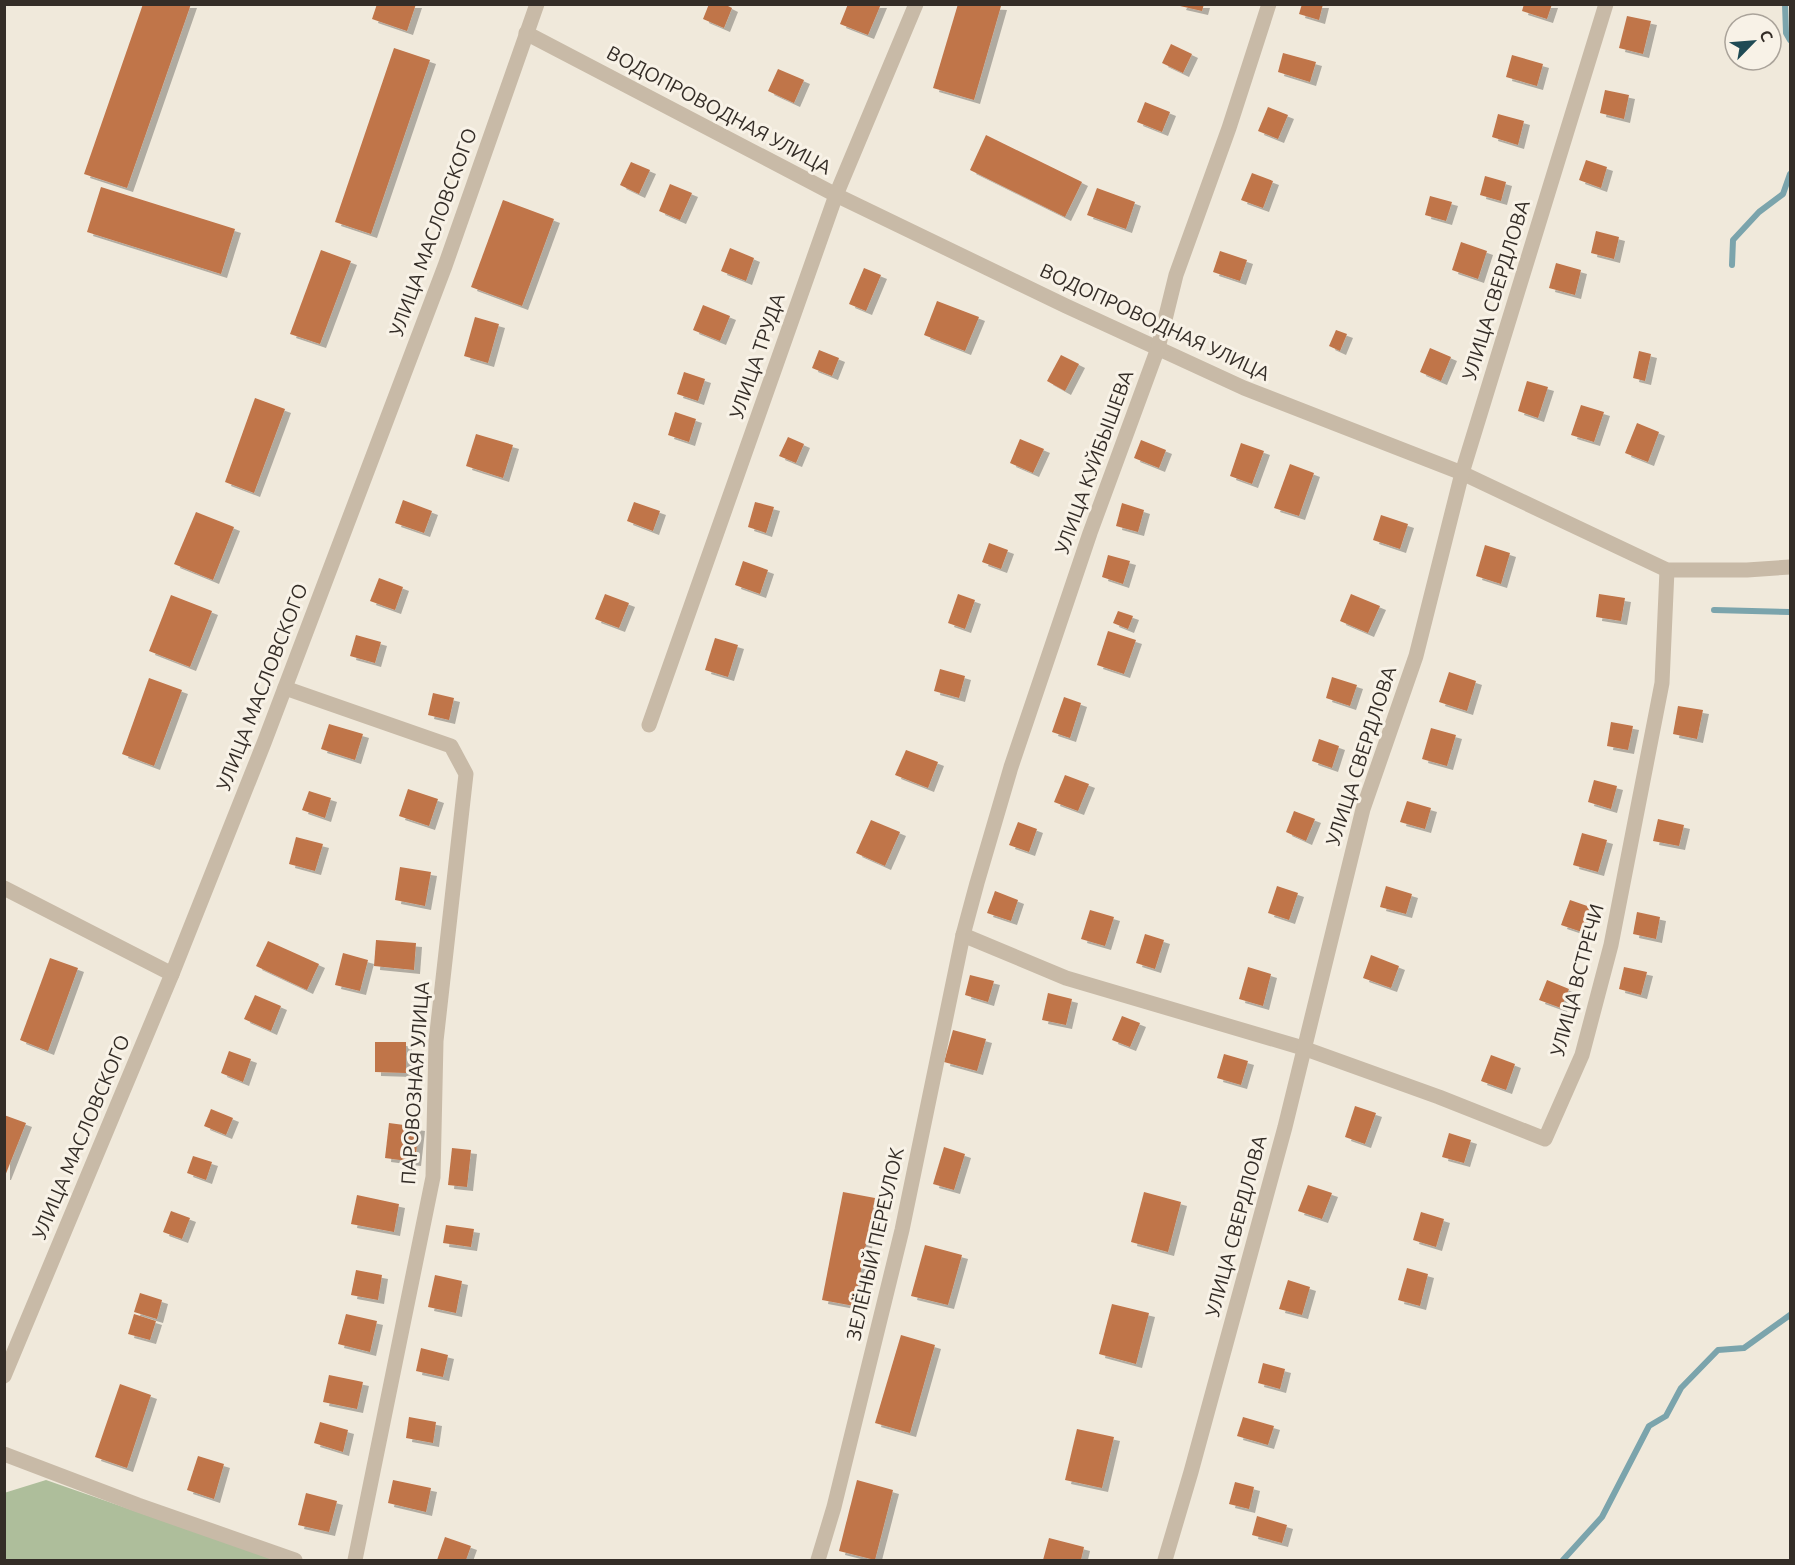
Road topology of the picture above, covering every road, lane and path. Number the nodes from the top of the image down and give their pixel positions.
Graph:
1 (537, 4) edge
2 (915, 4) edge
3 (1269, 4) edge
4 (1606, 4) edge
5 (526, 33) junction
6 (836, 195) junction
7 (1158, 348) junction
8 (1462, 473) junction
9 (1791, 567) edge
10 (1667, 570) junction
11 (285, 688) junction
12 (649, 725) dead end
13 (4, 888) edge
14 (963, 935) junction
15 (171, 974) junction
16 (1303, 1048) junction
17 (4, 1376) edge
18 (4, 1454) edge
19 (295, 1560) edge
20 (355, 1560) edge
21 (818, 1560) edge
22 (1166, 1560) edge

1 - 5 street, УЛИЦА МАСЛОВСКОГО
2 - 6 street, УЛИЦА ТРУДА
3 - 7 street, УЛИЦА КУЙБЫШЕВА
4 - 8 street, УЛИЦА СВЕРДЛОВА
5 - 6 street, ВОДОПРОВОДНАЯ УЛИЦА
5 - 11 street, УЛИЦА МАСЛОВСКОГО
6 - 7 street, ВОДОПРОВОДНАЯ УЛИЦА
6 - 12 street, УЛИЦА ТРУДА
7 - 8 street, ВОДОПРОВОДНАЯ УЛИЦА
7 - 14 street, УЛИЦА КУЙБЫШЕВА
8 - 10 street, ВОДОПРОВОДНАЯ УЛИЦА
8 - 16 street, УЛИЦА СВЕРДЛОВА
9 - 10 street, ВОДОПРОВОДНАЯ УЛИЦА
10 - 16 street, УЛИЦА ВСТРЕЧИ
11 - 15 street, УЛИЦА МАСЛОВСКОГО
11 - 20 street, ПАРОВОЗНАЯ УЛИЦА
13 - 15 street
14 - 16 street
14 - 21 street, ЗЕЛЁНЫЙ ПЕРЕУЛОК
15 - 17 street, УЛИЦА МАСЛОВСКОГО
16 - 22 street, УЛИЦА СВЕРДЛОВА
18 - 19 street

